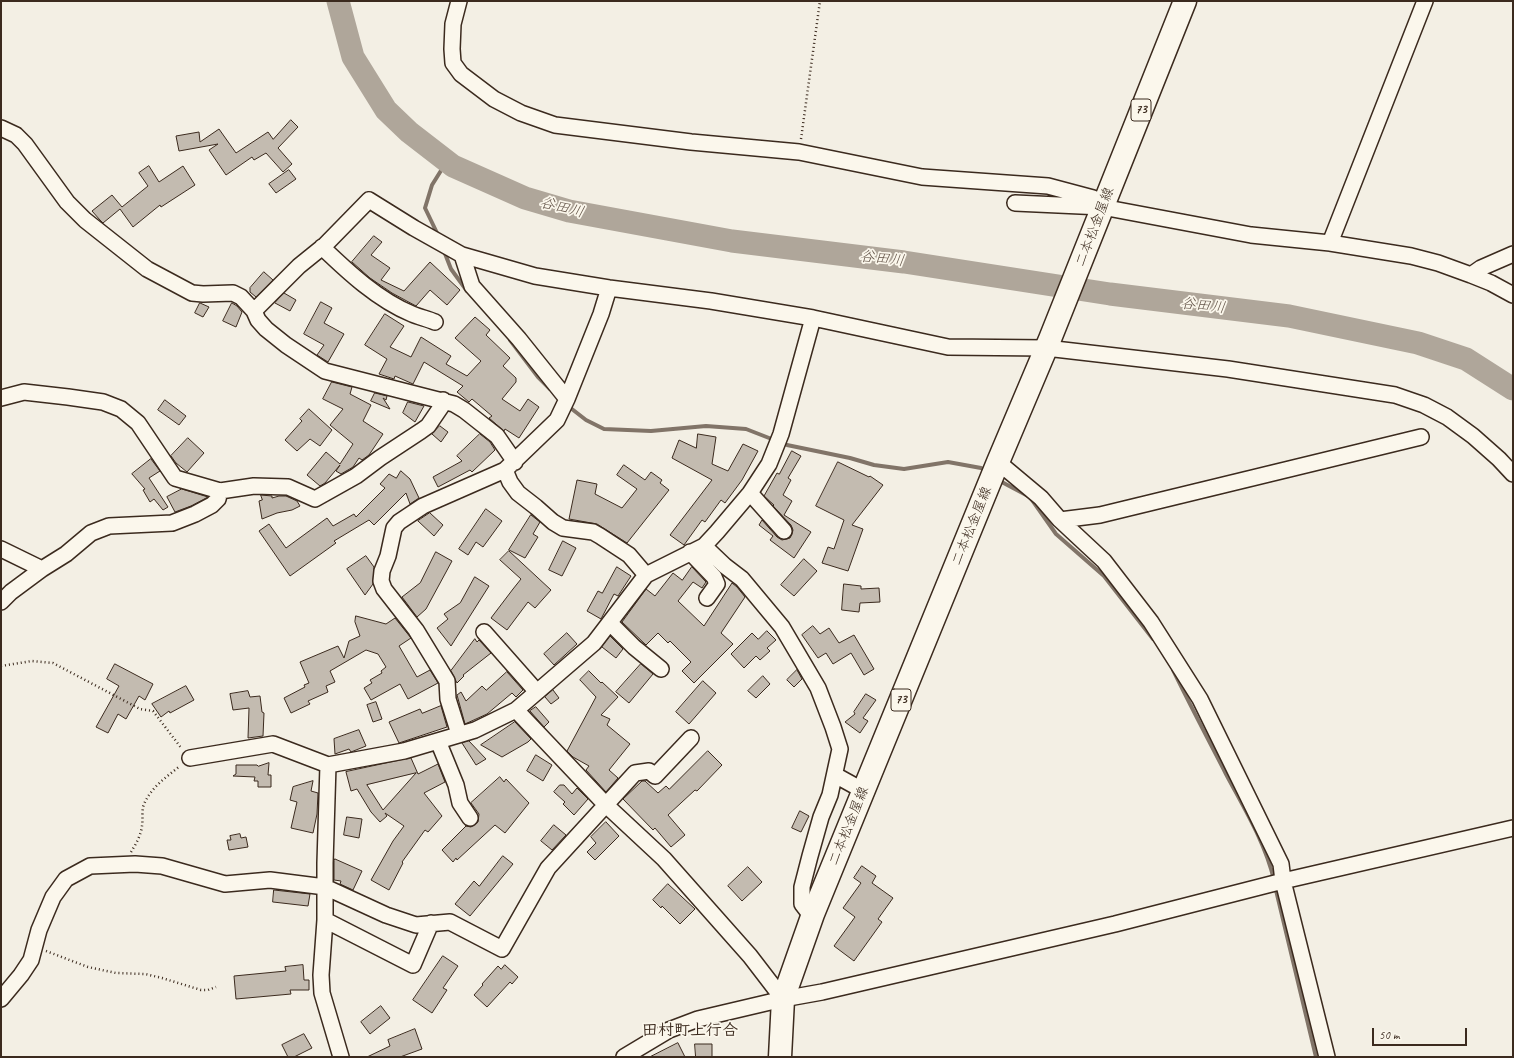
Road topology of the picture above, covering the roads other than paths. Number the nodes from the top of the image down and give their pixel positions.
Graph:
1 (459, 1) edge
2 (1186, 1) edge
3 (1425, 1) edge
4 (1, 128) edge
5 (1015, 203) dead end
6 (1100, 214) junction
7 (1330, 243) junction
8 (322, 247) junction
9 (1513, 254) edge
10 (462, 255) junction
11 (1471, 275) junction
12 (609, 288) junction
13 (1513, 295) edge
14 (254, 311) junction
15 (813, 318) junction
16 (435, 322) dead end
17 (1048, 344) junction
18 (1, 398) edge
19 (568, 399) junction
20 (443, 400) junction
21 (1421, 436) dead end
22 (998, 462) junction
23 (510, 466) junction
24 (1513, 474) edge
25 (220, 491) junction
26 (750, 493) junction
27 (1060, 520) junction
28 (784, 531) dead end
29 (704, 546) junction
30 (1, 549) edge
31 (690, 552) junction
32 (42, 569) junction
33 (646, 575) junction
34 (707, 598) dead end
35 (1, 602) edge
36 (610, 623) junction
37 (484, 632) dead end
38 (660, 669) dead end
39 (537, 692) junction
40 (516, 710) junction
41 (459, 734) junction
42 (691, 738) dead end
43 (438, 741) junction
44 (190, 758) road end
45 (328, 765) junction
46 (835, 774) junction
47 (864, 791) junction
48 (606, 805) junction
49 (470, 818) dead end
50 (1513, 828) edge
51 (810, 856) junction
52 (833, 865) junction
53 (1283, 881) junction
54 (325, 887) junction
55 (812, 917) junction
56 (325, 920) junction
57 (431, 923) junction
58 (1, 999) edge
59 (783, 999) junction
60 (341, 1057) edge
61 (624, 1057) edge
62 (780, 1057) edge
63 (1328, 1057) edge

1 - 6 street
2 - 6 main road, 二本松金屋線 / 73
3 - 7 street
4 - 14 street
5 - 6 street
6 - 7 street
6 - 17 main road, 二本松金屋線 / 73
7 - 11 street
8 - 10 street
8 - 14 street
8 - 16 street
9 - 11 street
10 - 12 street
10 - 19 street
11 - 13 street
12 - 15 street
12 - 19 street
14 - 20 street
15 - 17 street
15 - 26 street
17 - 22 main road, 二本松金屋線 / 73
17 - 24 street
18 - 25 street
19 - 23 street
20 - 23 street
20 - 25 street
21 - 27 street
22 - 27 street
22 - 47 main road, 二本松金屋線 / 73
23 - 33 street
23 - 41 street
25 - 32 street
26 - 28 street
26 - 29 street
27 - 53 street
29 - 31 street
29 - 46 street
30 - 32 street
31 - 33 street
31 - 34 street
32 - 35 street
33 - 36 street
36 - 38 street
36 - 39 street
37 - 39 street
39 - 40 street
40 - 41 street
40 - 48 street
41 - 43 street
42 - 48 street
43 - 45 street
43 - 49 street
44 - 45 street
45 - 54 street
46 - 47 street
46 - 51 street
47 - 52 main road, 二本松金屋線 / 73
48 - 57 street
48 - 59 street
50 - 53 street
51 - 52 street
51 - 55 street
52 - 55 main road, 二本松金屋線 / 73
53 - 59 street
53 - 63 street
54 - 56 street
54 - 57 street
54 - 58 street
55 - 59 main road, 二本松金屋線 / 73
56 - 57 street
56 - 60 street
59 - 61 street
59 - 62 main road, 二本松金屋線 / 73

